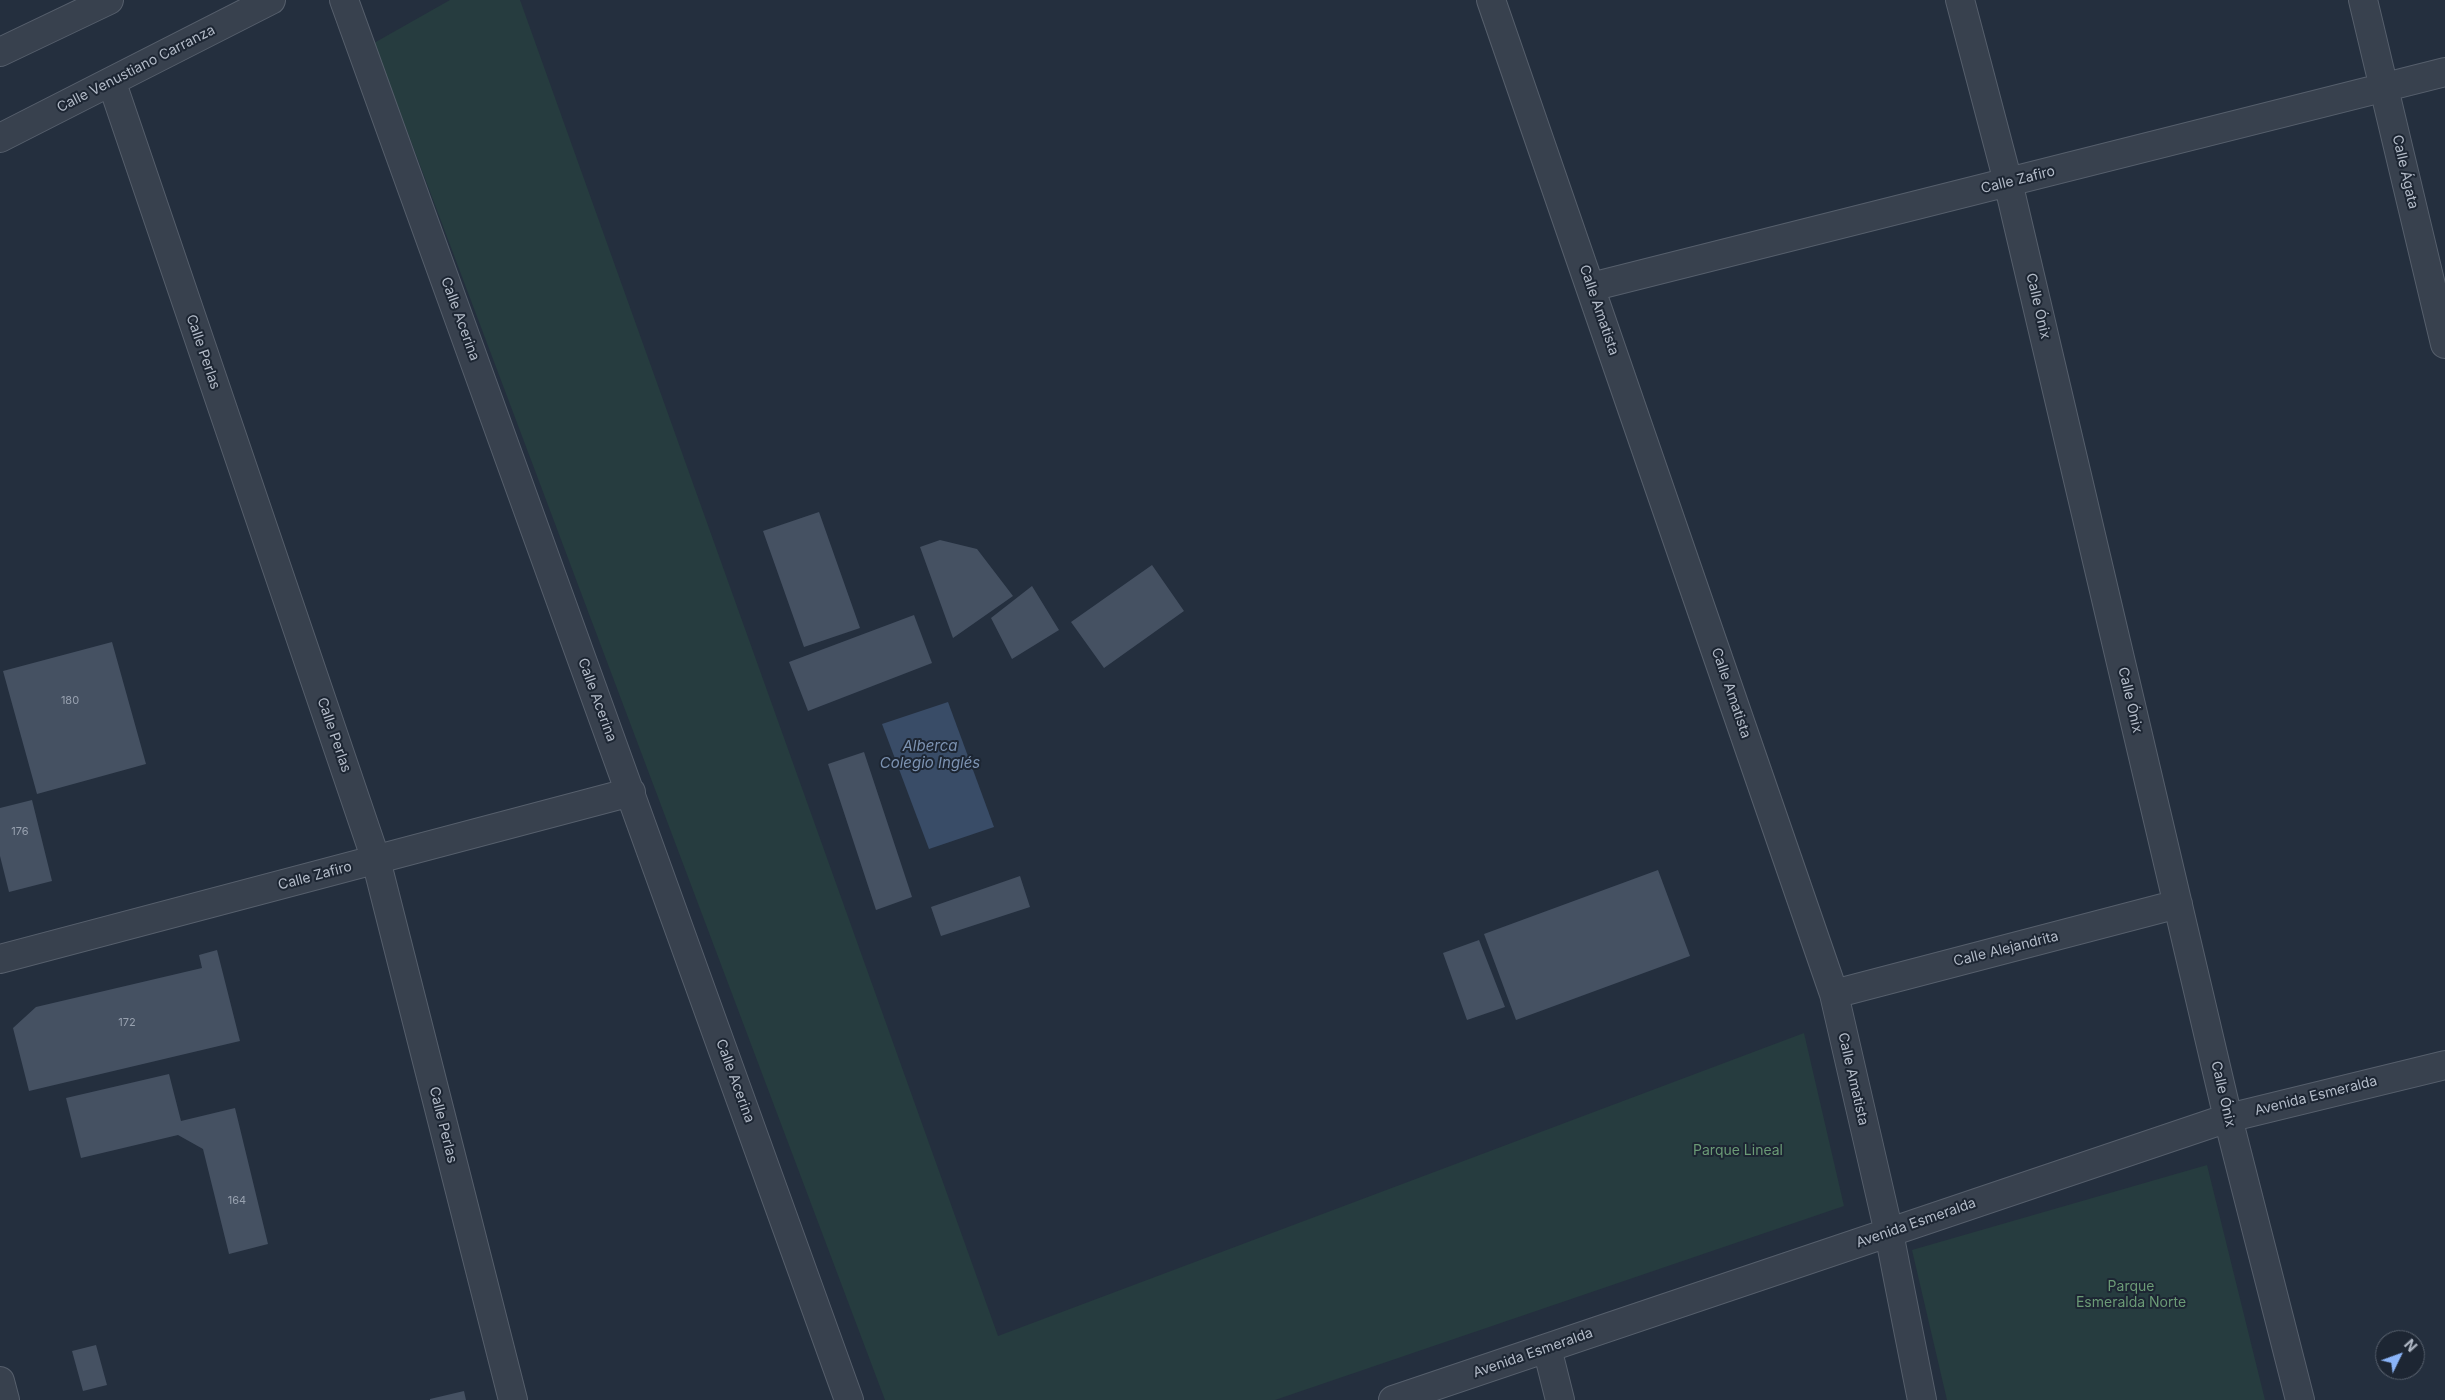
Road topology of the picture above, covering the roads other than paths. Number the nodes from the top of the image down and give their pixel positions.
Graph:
1 (109, 0) edge
2 (272, 0) edge
3 (344, 0) edge
4 (1491, 0) edge
5 (1960, 0) edge
6 (2363, 0) edge
7 (0, 52) edge
8 (2445, 72) edge
9 (112, 83) junction
10 (2385, 87) junction
11 (0, 138) edge
12 (2008, 182) junction
13 (1591, 287) junction
14 (2445, 344) edge
15 (631, 792) junction
16 (376, 860) junction
17 (2178, 904) junction
18 (0, 960) edge
19 (1834, 994) junction
20 (2445, 1065) edge
21 (2228, 1118) junction
22 (1888, 1232) junction
23 (1547, 1348) junction
24 (0, 1381) edge
25 (6, 1400) edge
26 (513, 1400) edge
27 (850, 1400) edge
28 (1393, 1400) edge
29 (1560, 1400) edge
30 (1922, 1400) edge
31 (2300, 1400) edge

1 - 7 street
2 - 9 street, Calle Venustiano Carranza
3 - 15 street, Calle Acerina
4 - 13 street, Calle Amatista
5 - 12 street, Calle Ónix
6 - 10 street, Calle Ágata
8 - 10 street, Calle Zafiro
9 - 11 street, Calle Venustiano Carranza
9 - 16 street, Calle Perlas
10 - 12 street, Calle Zafiro
10 - 14 street, Calle Ágata
12 - 13 street, Calle Zafiro
12 - 17 street, Calle Ónix
13 - 19 street, Calle Amatista
15 - 16 street, Calle Zafiro
15 - 27 street, Calle Acerina
16 - 18 street, Calle Zafiro
16 - 26 street, Calle Perlas
17 - 19 street, Calle Alejandrita
17 - 21 street, Calle Ónix
19 - 22 street, Calle Amatista
20 - 21 street, Avenida Esmeralda
21 - 22 street, Avenida Esmeralda
21 - 31 street, Calle Ónix
22 - 23 street, Avenida Esmeralda
22 - 30 street, Calle Amatista
23 - 28 street, Avenida Esmeralda
23 - 29 street
24 - 25 street

